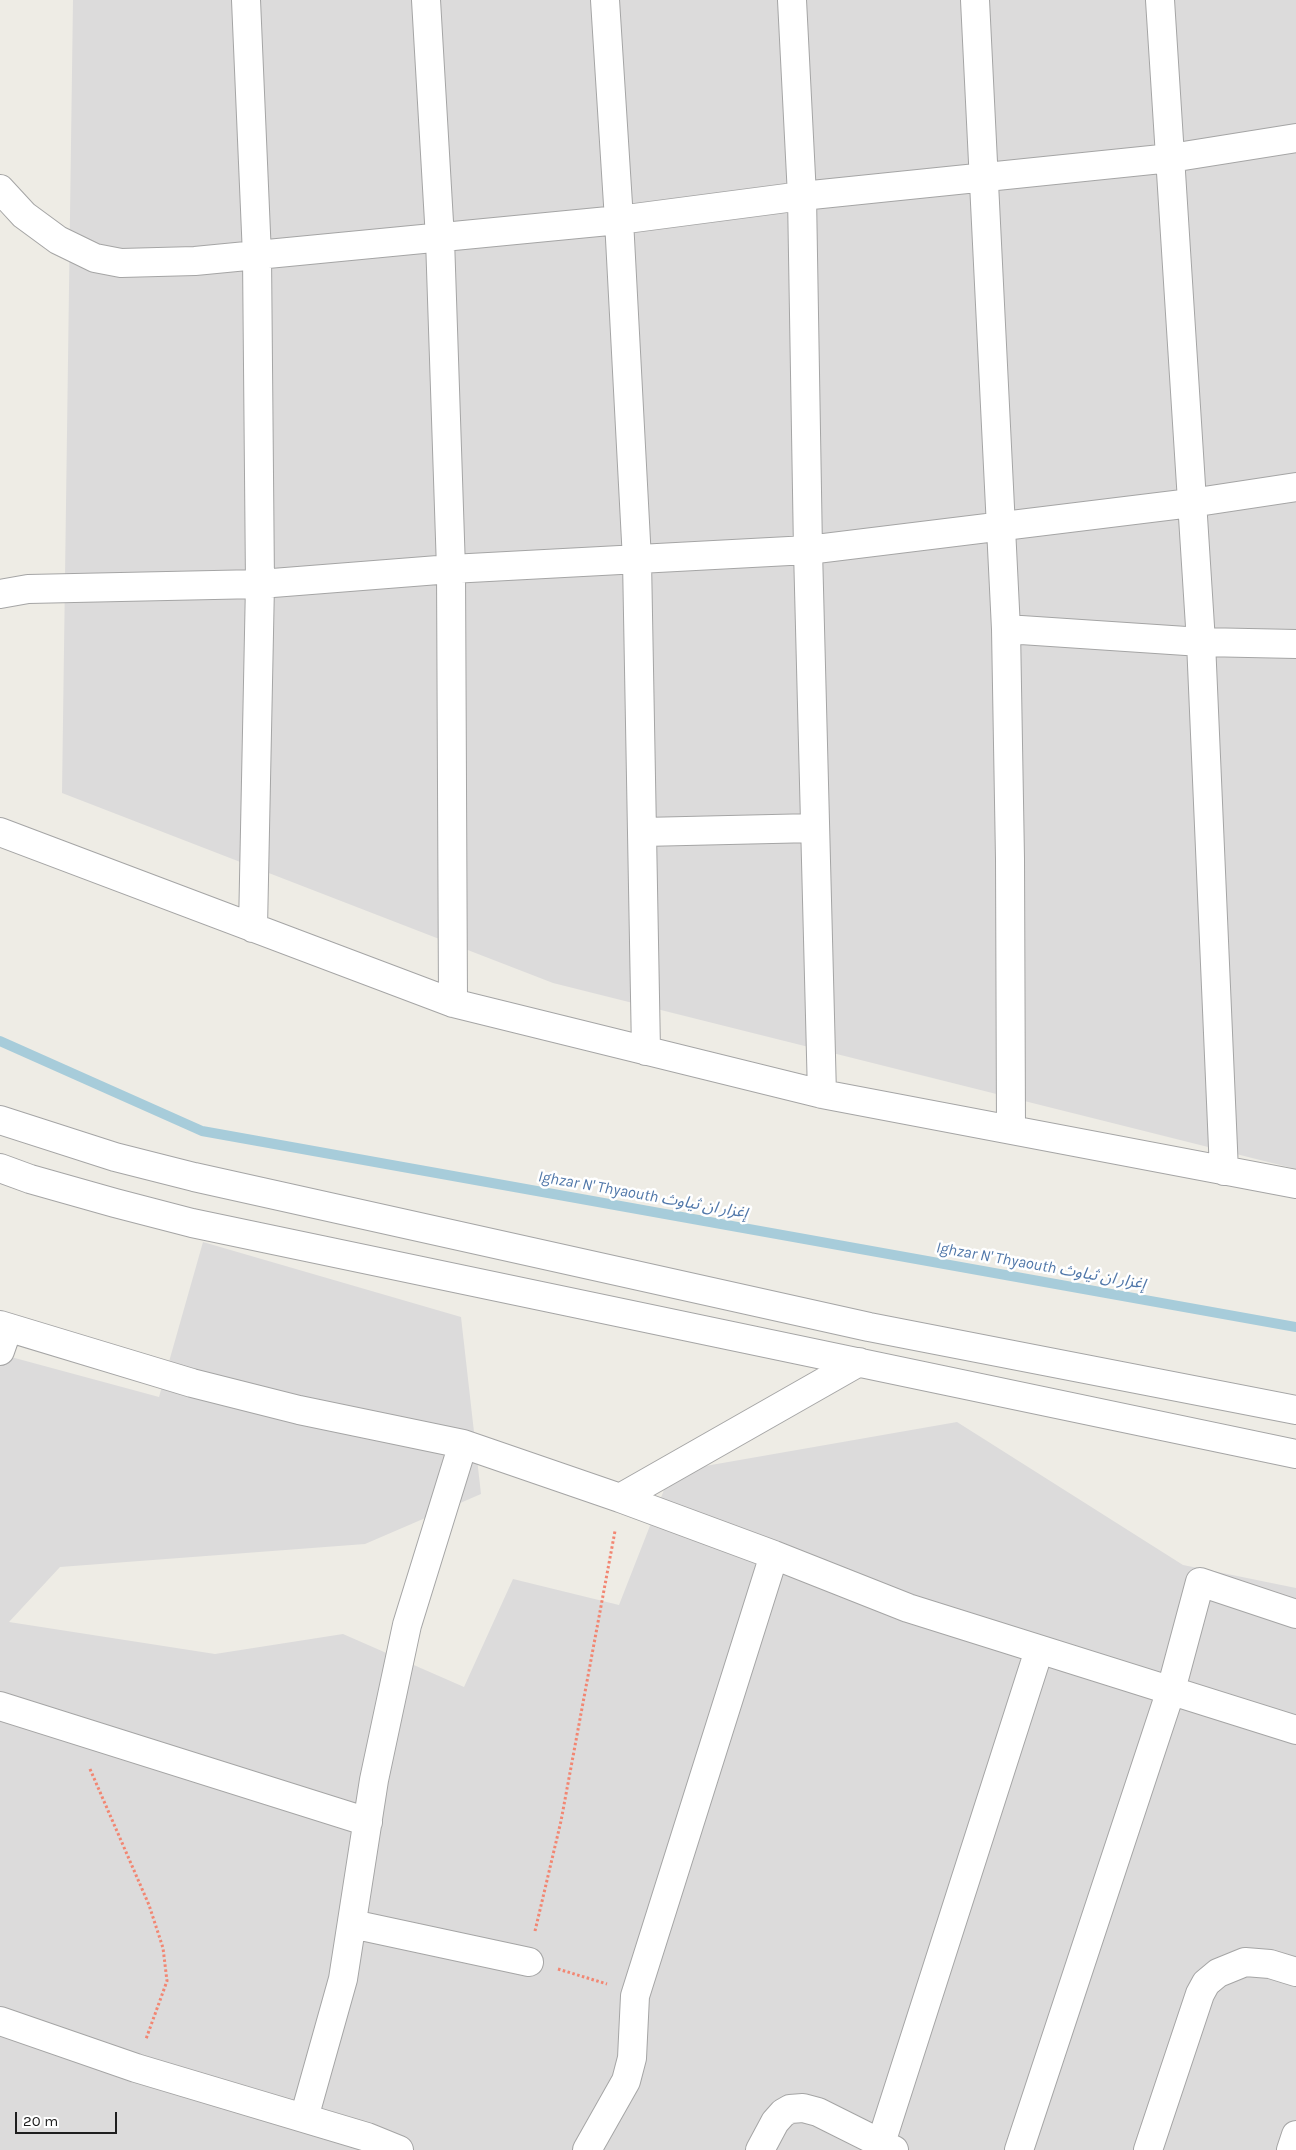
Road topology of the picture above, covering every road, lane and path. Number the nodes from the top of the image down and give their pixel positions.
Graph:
1 (246, 0) edge
2 (426, 0) edge
3 (605, 0) edge
4 (792, 0) edge
5 (975, 0) edge
6 (1160, 0) edge
7 (1296, 138) edge
8 (1171, 158) junction
9 (983, 179) junction
10 (0, 189) edge
11 (802, 196) junction
12 (619, 220) junction
13 (440, 239) junction
14 (257, 256) junction
15 (1296, 487) edge
16 (1191, 503) junction
17 (1001, 526) junction
18 (808, 550) junction
19 (637, 560) junction
20 (450, 569) junction
21 (260, 584) junction
22 (0, 594) edge
23 (1006, 629) junction
24 (1201, 642) junction
25 (1296, 644) edge
26 (815, 828) junction
27 (0, 832) edge
28 (643, 832) junction
29 (253, 928) junction
30 (453, 1003) junction
31 (646, 1051) junction
32 (822, 1094) junction
33 (0, 1120) edge
34 (1011, 1129) junction
35 (0, 1168) edge
36 (1224, 1171) junction
37 (1296, 1184) edge
38 (3, 1335) edge
39 (859, 1362) junction
40 (1296, 1410) edge
41 (463, 1444) junction
42 (1296, 1454) edge
43 (620, 1498) junction
44 (774, 1555) junction
45 (1296, 1614) edge
46 (1039, 1650) junction
47 (1171, 1690) junction
48 (0, 1706) edge
49 (70, 1727) junction
50 (1296, 1730) edge
51 (368, 1822) junction
52 (352, 1924) junction
53 (529, 1962) junction
54 (1296, 1972) edge
55 (635, 1996) junction
56 (0, 2021) edge
57 (136, 2068) junction
58 (304, 2118) junction
59 (1296, 2135) edge
60 (887, 2147) edge
61 (399, 2150) edge
62 (587, 2150) edge
63 (760, 2150) edge
64 (1019, 2150) edge
65 (1148, 2150) edge
66 (1291, 2150) edge

1 - 14 street
2 - 13 street
3 - 12 street
4 - 11 street
5 - 9 street
6 - 8 street
7 - 8 street
8 - 9 street
8 - 16 street
9 - 11 street
9 - 17 street
10 - 14 street
11 - 12 street
11 - 18 street
12 - 13 street
12 - 19 street
13 - 14 street
13 - 20 street
14 - 21 street
15 - 16 street
16 - 17 street
16 - 24 street
17 - 18 street
17 - 23 street
18 - 19 street
18 - 26 street
19 - 20 street
19 - 28 street
20 - 21 street
20 - 30 street
21 - 22 street
21 - 29 street
23 - 24 street
23 - 34 street
24 - 25 street
24 - 36 street
26 - 28 street
26 - 32 street
27 - 29 street
28 - 31 street
29 - 30 street
30 - 31 street
31 - 32 street
32 - 34 street
33 - 40 street
34 - 36 street
35 - 39 street
36 - 37 street
38 - 41 street
39 - 42 street
39 - 43 street
41 - 43 street
41 - 51 street
43 - 44 street
43 - 53 path
44 - 46 street
44 - 55 street
45 - 47 street
46 - 47 street
46 - 60 street
47 - 50 street
47 - 64 street
48 - 49 street
49 - 51 street
49 - 57 path
51 - 52 street
52 - 53 street
52 - 58 street
53 - 55 path
54 - 65 street
55 - 62 street
56 - 57 street
57 - 58 street
58 - 61 street
59 - 66 street
60 - 63 street

